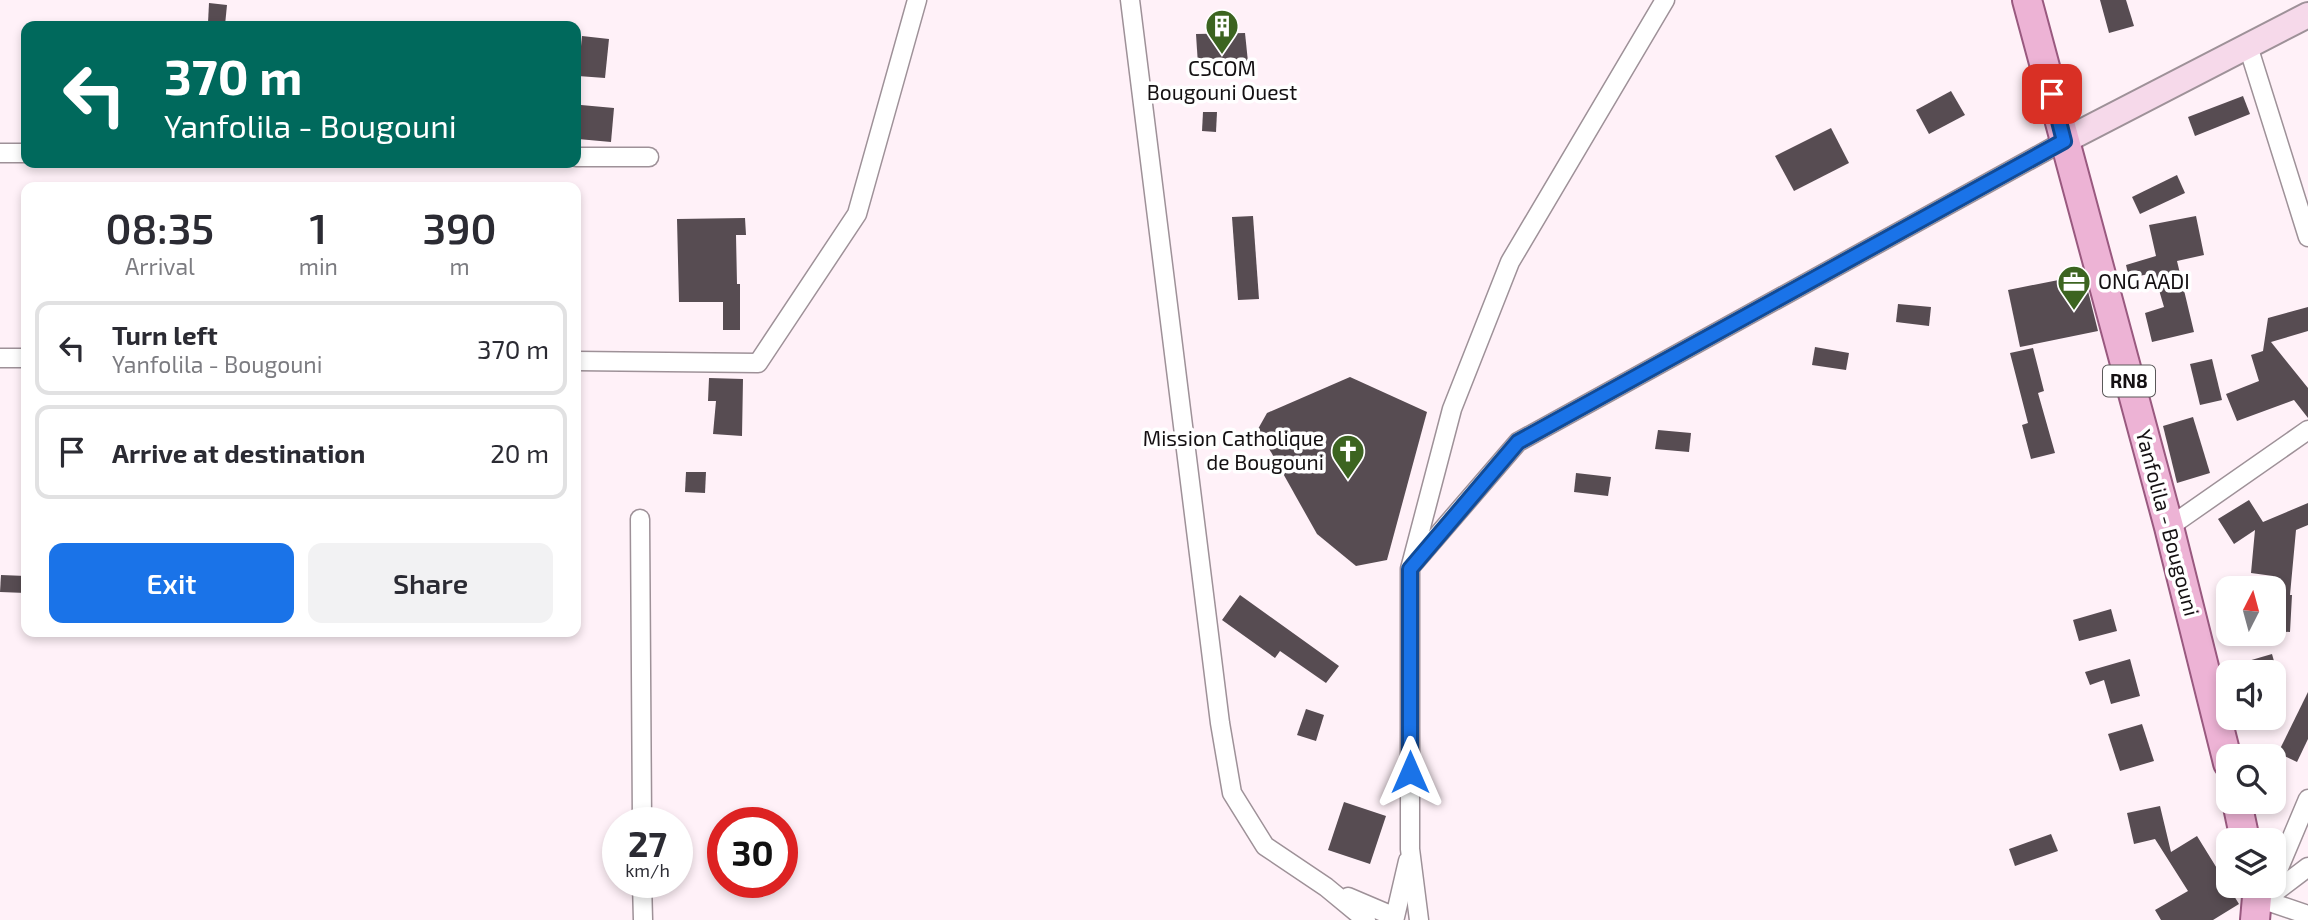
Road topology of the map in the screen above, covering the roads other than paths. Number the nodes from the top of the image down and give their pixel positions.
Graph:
1 (917, 0) edge
2 (1130, 0) edge
3 (1665, 0) edge
4 (2027, 0) edge
5 (2308, 15) edge
6 (2248, 46) junction
7 (2064, 141) junction
8 (0, 153) edge
9 (21, 153) edge
10 (581, 157) edge
11 (649, 157) dead end
12 (2308, 237) edge
13 (0, 358) edge
14 (21, 358) edge
15 (581, 361) edge
16 (2308, 430) edge
17 (640, 519) dead end
18 (2169, 527) junction
19 (1410, 569) junction
20 (2223, 744) edge
21 (2308, 799) edge
22 (642, 807) edge
23 (2286, 846) edge
24 (1410, 849) junction
25 (2308, 867) edge
26 (2286, 881) edge
27 (1326, 887) junction
28 (642, 898) edge
29 (2270, 898) edge
30 (2308, 915) edge
31 (1393, 919) edge
32 (643, 920) edge
33 (1366, 920) edge
34 (1419, 920) edge

1 - 15 street
2 - 27 street
3 - 19 street
4 - 7 main road, Yanfolila - Bougouni / RN8
5 - 6 street
6 - 7 street
6 - 12 street
7 - 18 main road, Yanfolila - Bougouni / RN8
7 - 19 street
8 - 9 street
10 - 11 street
13 - 14 street
16 - 18 street
17 - 22 street
18 - 20 main road, Yanfolila - Bougouni / RN8
19 - 24 street
21 - 23 street
24 - 31 street
24 - 34 street
25 - 26 street
27 - 31 street
27 - 33 street
28 - 32 street
29 - 30 street
31 - 34 street

